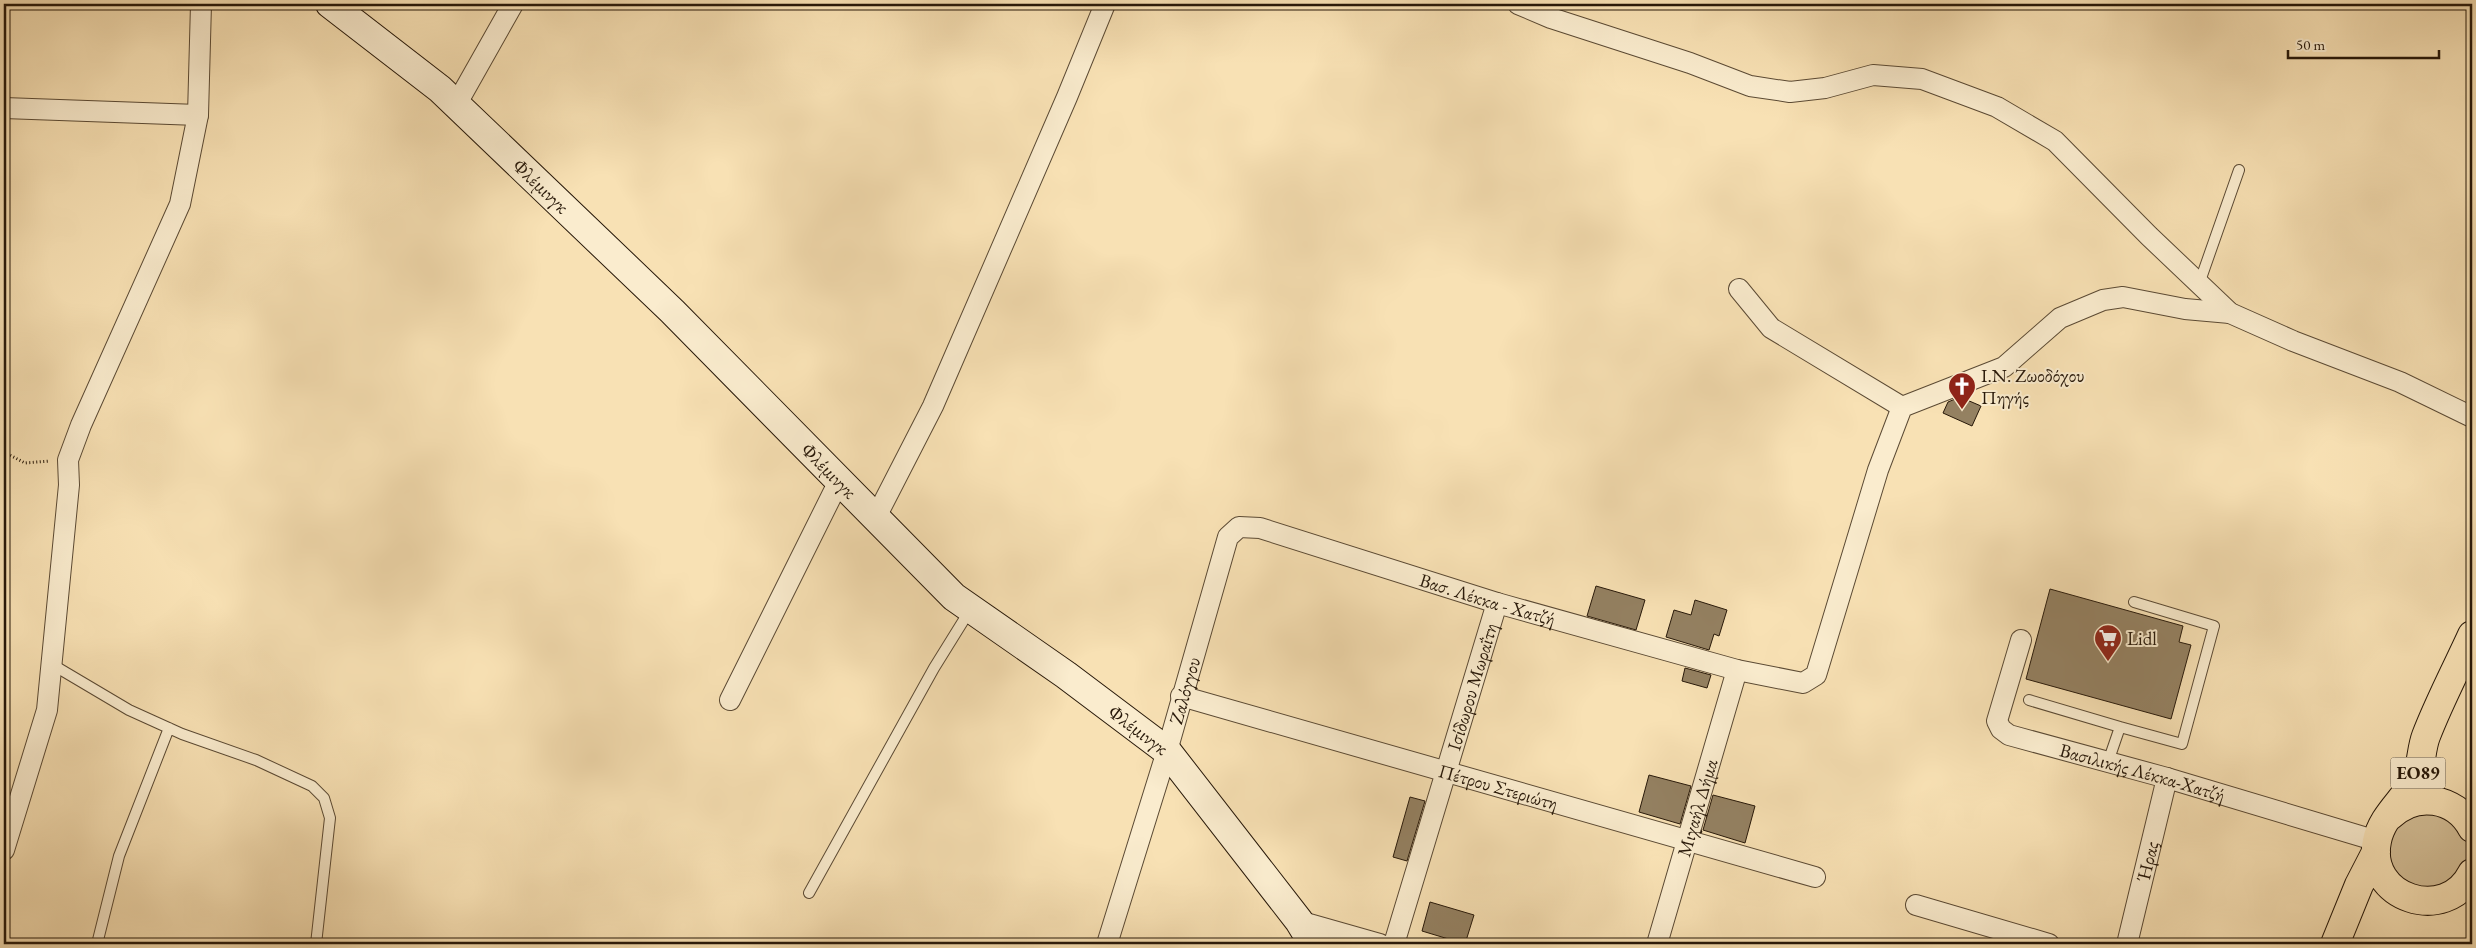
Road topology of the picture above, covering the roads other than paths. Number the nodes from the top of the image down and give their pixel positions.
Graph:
1 (201, 4) edge
2 (330, 4) edge
3 (513, 4) edge
4 (1104, 4) edge
5 (1518, 4) edge
6 (456, 105) junction
7 (4, 108) edge
8 (198, 115) junction
9 (2238, 170) dead end
10 (2199, 284) junction
11 (1739, 289) dead end
12 (2230, 313) junction
13 (1902, 407) junction
14 (2472, 417) edge
15 (839, 481) junction
16 (876, 517) junction
17 (1239, 527) joint
18 (2134, 602) dead end
19 (1498, 603) junction
20 (971, 610) junction
21 (2472, 635) edge
22 (2021, 640) dead end
23 (53, 665) junction
24 (1737, 670) junction
25 (1181, 696) junction
26 (730, 700) dead end
27 (2029, 700) dead end
28 (2435, 716) junction
29 (2120, 727) junction
30 (169, 728) junction
31 (1167, 751) junction
32 (2108, 762) junction
33 (1445, 772) junction
34 (2167, 778) junction
35 (2464, 819) edge
36 (2379, 838) junction
37 (1686, 841) junction
38 (4, 850) edge
39 (1814, 877) dead end
40 (2468, 882) edge
41 (809, 893) dead end
42 (2416, 900) junction
43 (1916, 905) dead end
44 (2340, 932) edge
45 (1306, 933) edge
46 (97, 944) edge
47 (316, 944) edge
48 (1107, 944) edge
49 (1380, 944) edge
50 (1394, 944) edge
51 (1657, 944) edge
52 (2049, 944) edge
53 (2127, 944) edge

1 - 8 street
2 - 6 street, Φλέμινγκ
3 - 6 street
4 - 16 street
5 - 10 street
6 - 15 street, Φλέμινγκ
7 - 8 street
8 - 23 street
9 - 10 lane
10 - 12 street
11 - 13 street
12 - 13 street
12 - 14 street
13 - 24 street, Βασ. Λέκκα - Χατζή
15 - 16 street, Φλέμινγκ
15 - 26 street
16 - 20 street, Φλέμινγκ
17 - 19 street, Βασ. Λέκκα - Χατζή
17 - 25 street, Ζαλόγγου
18 - 29 lane
19 - 24 street, Βασ. Λέκκα - Χατζή
19 - 33 street, Ισίδωρου Μωραΐτη
20 - 31 street, Φλέμινγκ
20 - 41 lane
21 - 28 main road, ΕΟ89
22 - 32 street, Βασιλικής Λέκκα-Χατζή
23 - 30 lane
23 - 38 street
24 - 37 street, Μιχαήλ Δήμα
25 - 31 street, Ζαλόγγου
25 - 33 street, Πέτρου Στεριώτη
27 - 29 lane
28 - 35 main road, ΕΟ89
28 - 36 main road, ΕΟ89
29 - 32 lane
30 - 46 lane
30 - 47 lane
31 - 45 street, Φλέμινγκ
31 - 48 street, Ζαλόγγου
32 - 34 street, Βασιλικής Λέκκα-Χατζή
33 - 37 street, Πέτρου Στεριώτη
33 - 50 street, Ισίδωρου Μωραΐτη
34 - 36 street, Βασιλικής Λέκκα-Χατζή
34 - 53 street, Ήρας
35 - 36 main road, ΕΟ89
36 - 42 main road
36 - 44 main road, ΕΟ89
37 - 39 street, Πέτρου Στεριώτη
37 - 51 street, Μιχαήλ Δήμα
40 - 42 main road, ΕΟ89
42 - 44 main road, ΕΟ89
43 - 52 street
45 - 49 street

